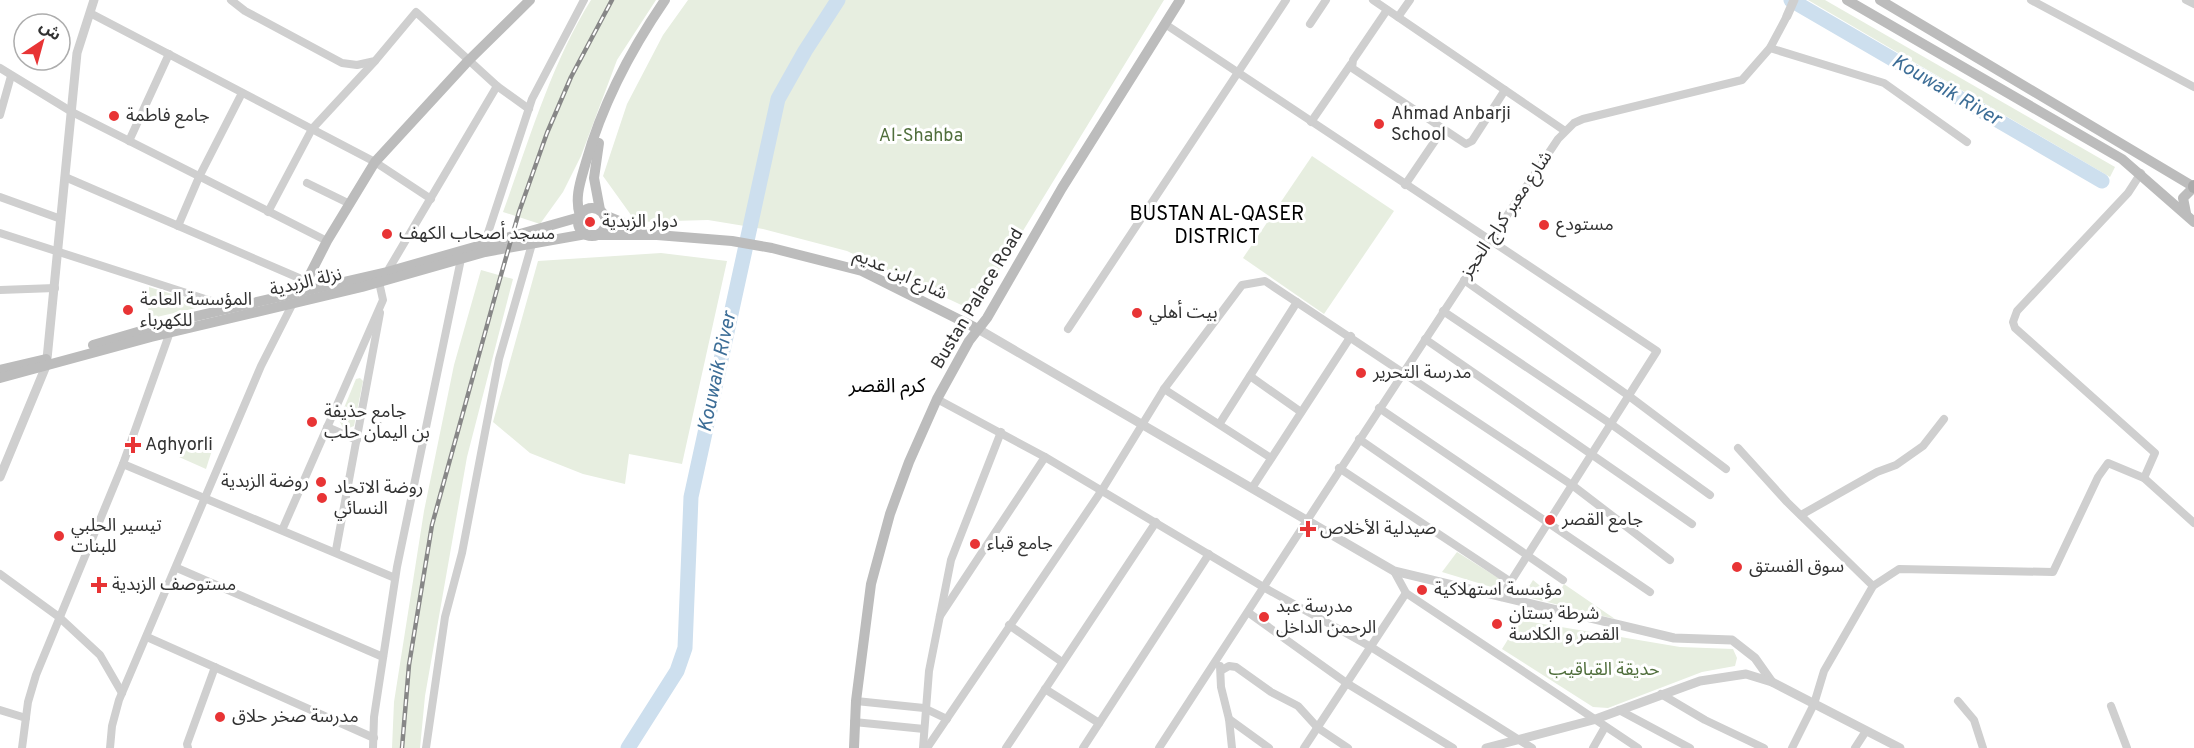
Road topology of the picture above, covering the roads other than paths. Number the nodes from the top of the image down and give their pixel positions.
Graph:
1 (94, 0) edge
2 (231, 0) edge
3 (531, 0) edge
4 (584, 0) edge
5 (665, 0) edge
6 (671, 0) edge
7 (1180, 0) edge
8 (1286, 0) edge
9 (1326, 0) edge
10 (1372, 0) edge
11 (1410, 0) edge
12 (1794, 0) edge
13 (1847, 0) edge
14 (1880, 0) edge
15 (2031, 0) edge
16 (2186, 0) edge
17 (2194, 4) edge
18 (1387, 10) junction
19 (90, 13) junction
20 (1787, 16) joint
21 (1398, 18) junction
22 (1165, 24) junction
23 (1310, 24) dead end
24 (1770, 48) junction
25 (169, 54) junction
26 (375, 61) junction
27 (468, 61) junction
28 (1351, 64) junction
29 (0, 68) edge
30 (1238, 73) junction
31 (11, 76) junction
32 (497, 86) junction
33 (2194, 87) edge
34 (1505, 90) junction
35 (242, 93) junction
36 (529, 109) junction
37 (72, 112) junction
38 (0, 115) edge
39 (1311, 122) junction
40 (312, 129) junction
41 (1443, 129) junction
42 (1565, 131) junction
43 (129, 141) junction
44 (1967, 142) dead end
45 (375, 162) junction
46 (2141, 173) junction
47 (65, 177) junction
48 (199, 177) junction
49 (307, 183) dead end
50 (1405, 185) junction
51 (2194, 186) edge
52 (0, 197) edge
53 (431, 199) junction
54 (350, 204) junction
55 (268, 212) junction
56 (602, 213) junction
57 (580, 216) junction
58 (61, 219) junction
59 (2192, 219) edge
60 (178, 226) junction
61 (0, 233) edge
62 (588, 235) junction
63 (657, 235) junction
64 (1490, 241) junction
65 (327, 242) junction
66 (532, 244) junction
67 (484, 245) junction
68 (58, 253) junction
69 (461, 259) junction
70 (387, 272) junction
71 (1464, 280) junction
72 (306, 281) junction
73 (379, 282) junction
74 (55, 288) junction
75 (0, 290) edge
76 (301, 292) junction
77 (383, 300) junction
78 (1297, 302) junction
79 (293, 303) junction
80 (234, 309) junction
81 (1443, 311) junction
82 (978, 329) junction
83 (1068, 329) dead end
84 (170, 332) junction
85 (1351, 336) junction
86 (1425, 339) junction
87 (46, 362) junction
88 (0, 370) edge
89 (1403, 372) junction
90 (1250, 376) junction
91 (0, 378) edge
92 (1164, 389) junction
93 (1629, 396) junction
94 (937, 399) junction
95 (1379, 408) junction
96 (1301, 412) junction
97 (1944, 419) dead end
98 (1220, 423) junction
99 (1611, 424) junction
100 (1144, 425) junction
101 (327, 427) junction
102 (1001, 432) junction
103 (1359, 439) junction
104 (357, 440) junction
105 (1738, 448) dead end
106 (1592, 454) junction
107 (1045, 457) junction
108 (1271, 458) junction
109 (123, 464) junction
110 (1339, 468) junction
111 (1726, 469) dead end
112 (0, 477) edge
113 (2144, 478) junction
114 (1572, 485) junction
115 (1252, 488) junction
116 (1102, 490) junction
117 (1710, 495) dead end
118 (206, 497) junction
119 (1801, 515) junction
120 (1156, 522) junction
121 (1308, 522) junction
122 (2194, 523) edge
123 (1548, 524) junction
124 (1692, 524) dead end
125 (283, 528) junction
126 (336, 550) junction
127 (1529, 553) junction
128 (1209, 554) junction
129 (1670, 560) dead end
130 (177, 568) junction
131 (1394, 572) junction
132 (0, 574) edge
133 (395, 578) junction
134 (1563, 579) dead end
135 (1511, 582) junction
136 (1873, 586) junction
137 (1265, 588) junction
138 (1650, 592) dead end
139 (1406, 593) junction
140 (1501, 597) junction
141 (1249, 613) junction
142 (59, 617) junction
143 (938, 620) junction
144 (1009, 625) junction
145 (147, 637) junction
146 (1371, 647) junction
147 (383, 657) junction
148 (1217, 659) junction
149 (1062, 662) junction
150 (215, 667) junction
151 (1222, 670) junction
152 (1772, 682) junction
153 (1348, 684) junction
154 (1045, 689) junction
155 (122, 693) junction
156 (1661, 694) junction
157 (856, 701) junction
158 (1958, 701) dead end
159 (1814, 704) junction
160 (2111, 706) dead end
161 (924, 708) junction
162 (0, 710) edge
163 (1619, 710) junction
164 (26, 718) junction
165 (947, 719) junction
166 (1229, 719) junction
167 (1593, 720) junction
168 (854, 722) junction
169 (1099, 723) junction
170 (1318, 728) junction
171 (1605, 728) junction
172 (924, 729) junction
173 (1866, 731) junction
174 (374, 738) junction
175 (1515, 739) junction
176 (22, 748) edge
177 (110, 748) edge
178 (188, 748) edge
179 (374, 748) edge
180 (426, 748) edge
181 (854, 748) edge
182 (925, 748) edge
183 (1006, 748) edge
184 (1083, 748) edge
185 (1159, 748) edge
186 (1232, 748) edge
187 (1269, 748) edge
188 (1305, 748) edge
189 (1348, 748) edge
190 (1453, 748) edge
191 (1486, 748) edge
192 (1532, 748) edge
193 (1593, 748) edge
194 (1638, 748) edge
195 (1690, 748) edge
196 (1764, 748) edge
197 (1792, 748) edge
198 (1855, 748) edge
199 (1900, 748) edge
200 (1983, 748) edge
201 (2127, 748) edge

1 - 19 street
2 - 26 street
3 - 27 main road
4 - 36 street
5 - 57 main road
6 - 56 main road
7 - 22 main road, Bustan Palace Road
8 - 30 street
9 - 23 street
10 - 18 street
11 - 21 street
12 - 20 street
13 - 46 main road
14 - 51 main road
15 - 33 street
16 - 17 street
18 - 21 street
18 - 28 street
19 - 25 street
19 - 37 street
20 - 24 street, شارع معبر كراج الحجز
21 - 34 street
22 - 30 street
22 - 82 main road, Bustan Palace Road
24 - 42 street, شارع معبر كراج الحجز
24 - 44 street
25 - 35 street
25 - 43 street
26 - 27 street
26 - 40 street
27 - 32 street
27 - 45 main road
28 - 39 street
28 - 41 street
29 - 31 street
30 - 39 street
30 - 83 street
31 - 37 street
31 - 38 street
32 - 36 street
32 - 53 street
34 - 41 street
34 - 42 street
35 - 40 street
35 - 48 street
36 - 67 street
37 - 43 street
37 - 47 street
39 - 50 street
40 - 45 street
40 - 55 street
41 - 50 street
42 - 64 street, شارع معبر كراج الحجز
43 - 48 street
45 - 53 street
45 - 54 main road
46 - 59 main road
46 - 113 street
47 - 58 street
47 - 60 street
48 - 55 street
48 - 60 street
49 - 54 street
50 - 64 street
51 - 59 main road
52 - 58 street
53 - 70 street
54 - 65 main road
55 - 65 street
56 - 57 main road
56 - 62 main road
56 - 63 main road
57 - 62 main road
57 - 67 main road, نزلة الزبدية
58 - 68 street
60 - 72 street
61 - 68 street
62 - 63 main road, نزلة الزبدية
62 - 66 main road, نزلة الزبدية
63 - 82 main road, شارع ابن عديم
64 - 71 street, شارع معبر كراج الحجز
64 - 93 street
65 - 72 main road
66 - 69 main road, نزلة الزبدية
66 - 180 street
67 - 70 main road, نزلة الزبدية
68 - 74 street
68 - 80 street
69 - 73 main road, نزلة الزبدية
69 - 133 street
70 - 76 main road, نزلة الزبدية
71 - 81 street, شارع معبر كراج الحجز
71 - 93 street
72 - 76 main road
73 - 77 street
73 - 79 main road, نزلة الزبدية
74 - 75 street
74 - 87 street
76 - 80 main road, نزلة الزبدية
77 - 101 street
77 - 104 street
78 - 85 street
78 - 90 street
78 - 92 street
79 - 84 main road, نزلة الزبدية
79 - 118 street
80 - 87 main road, نزلة الزبدية
81 - 86 street, شارع معبر كراج الحجز
81 - 99 street
82 - 94 main road, Bustan Palace Road
82 - 100 street
84 - 87 main road, نزلة الزبدية
84 - 109 street
85 - 89 street
85 - 96 street
86 - 89 street, شارع معبر كراج الحجز
86 - 106 street
87 - 88 main road, نزلة الزبدية
87 - 91 main road, نزلة الزبدية
87 - 112 street
89 - 95 street, شارع معبر كراج الحجز
89 - 114 street
90 - 96 street
90 - 98 street
92 - 98 street
92 - 100 street
93 - 99 street
93 - 111 street
94 - 102 street
94 - 157 main road, Bustan Palace Road
95 - 103 street, شارع معبر كراج الحجز
95 - 123 street
96 - 108 street
97 - 119 street
98 - 108 street
99 - 106 street
99 - 117 street
100 - 115 street
100 - 116 street
101 - 104 street
101 - 125 street
102 - 107 street
102 - 143 street
103 - 110 street, شارع معبر كراج الحجز
103 - 127 street
104 - 126 street
105 - 119 street
106 - 114 street
106 - 124 street
107 - 116 street
107 - 143 street
108 - 115 street
109 - 118 street
109 - 142 street
110 - 121 street, شارع معبر كراج الحجز
110 - 135 street
113 - 122 street
113 - 136 street
114 - 123 street
114 - 129 street
115 - 121 street
116 - 120 street
116 - 144 street
118 - 125 street
118 - 130 street
119 - 136 street
120 - 128 street
120 - 149 street
121 - 131 street
121 - 137 street, شارع معبر كراج الحجز
123 - 127 street
123 - 138 street
125 - 126 street
126 - 133 street
127 - 134 street
127 - 135 street
128 - 137 street
128 - 169 street
130 - 145 street
130 - 147 street
131 - 139 street
131 - 140 street
132 - 142 street
133 - 147 street
135 - 140 street
136 - 159 street
137 - 141 street, شارع معبر كراج الحجز
137 - 146 street
139 - 146 street
139 - 167 street
140 - 152 street
141 - 148 street, شارع معبر كراج الحجز
141 - 153 street
142 - 155 street
142 - 164 street
143 - 161 street
144 - 149 street
144 - 165 street
145 - 150 street
145 - 155 street
146 - 153 street
146 - 175 street
147 - 174 street
148 - 151 street
148 - 185 street, شارع معبر كراج الحجز
149 - 154 street
150 - 174 street
150 - 178 street
151 - 166 street
151 - 170 street
152 - 156 street
152 - 159 street
153 - 170 street
153 - 190 street
154 - 169 street
154 - 183 street
155 - 177 street
156 - 163 street
156 - 196 street
157 - 161 street
157 - 168 main road, Bustan Palace Road
158 - 200 street
159 - 173 street
159 - 197 street
160 - 201 street
161 - 165 street
161 - 172 street
162 - 164 street
163 - 167 street
163 - 195 street
164 - 176 street
165 - 182 street
166 - 186 street
166 - 187 street
167 - 171 street
167 - 175 street
168 - 172 street
168 - 181 main road, Bustan Palace Road
169 - 184 street
170 - 188 street
170 - 189 street
171 - 193 street
171 - 194 street
172 - 182 street
173 - 198 street
173 - 199 street
174 - 179 street
175 - 191 street
175 - 192 street

